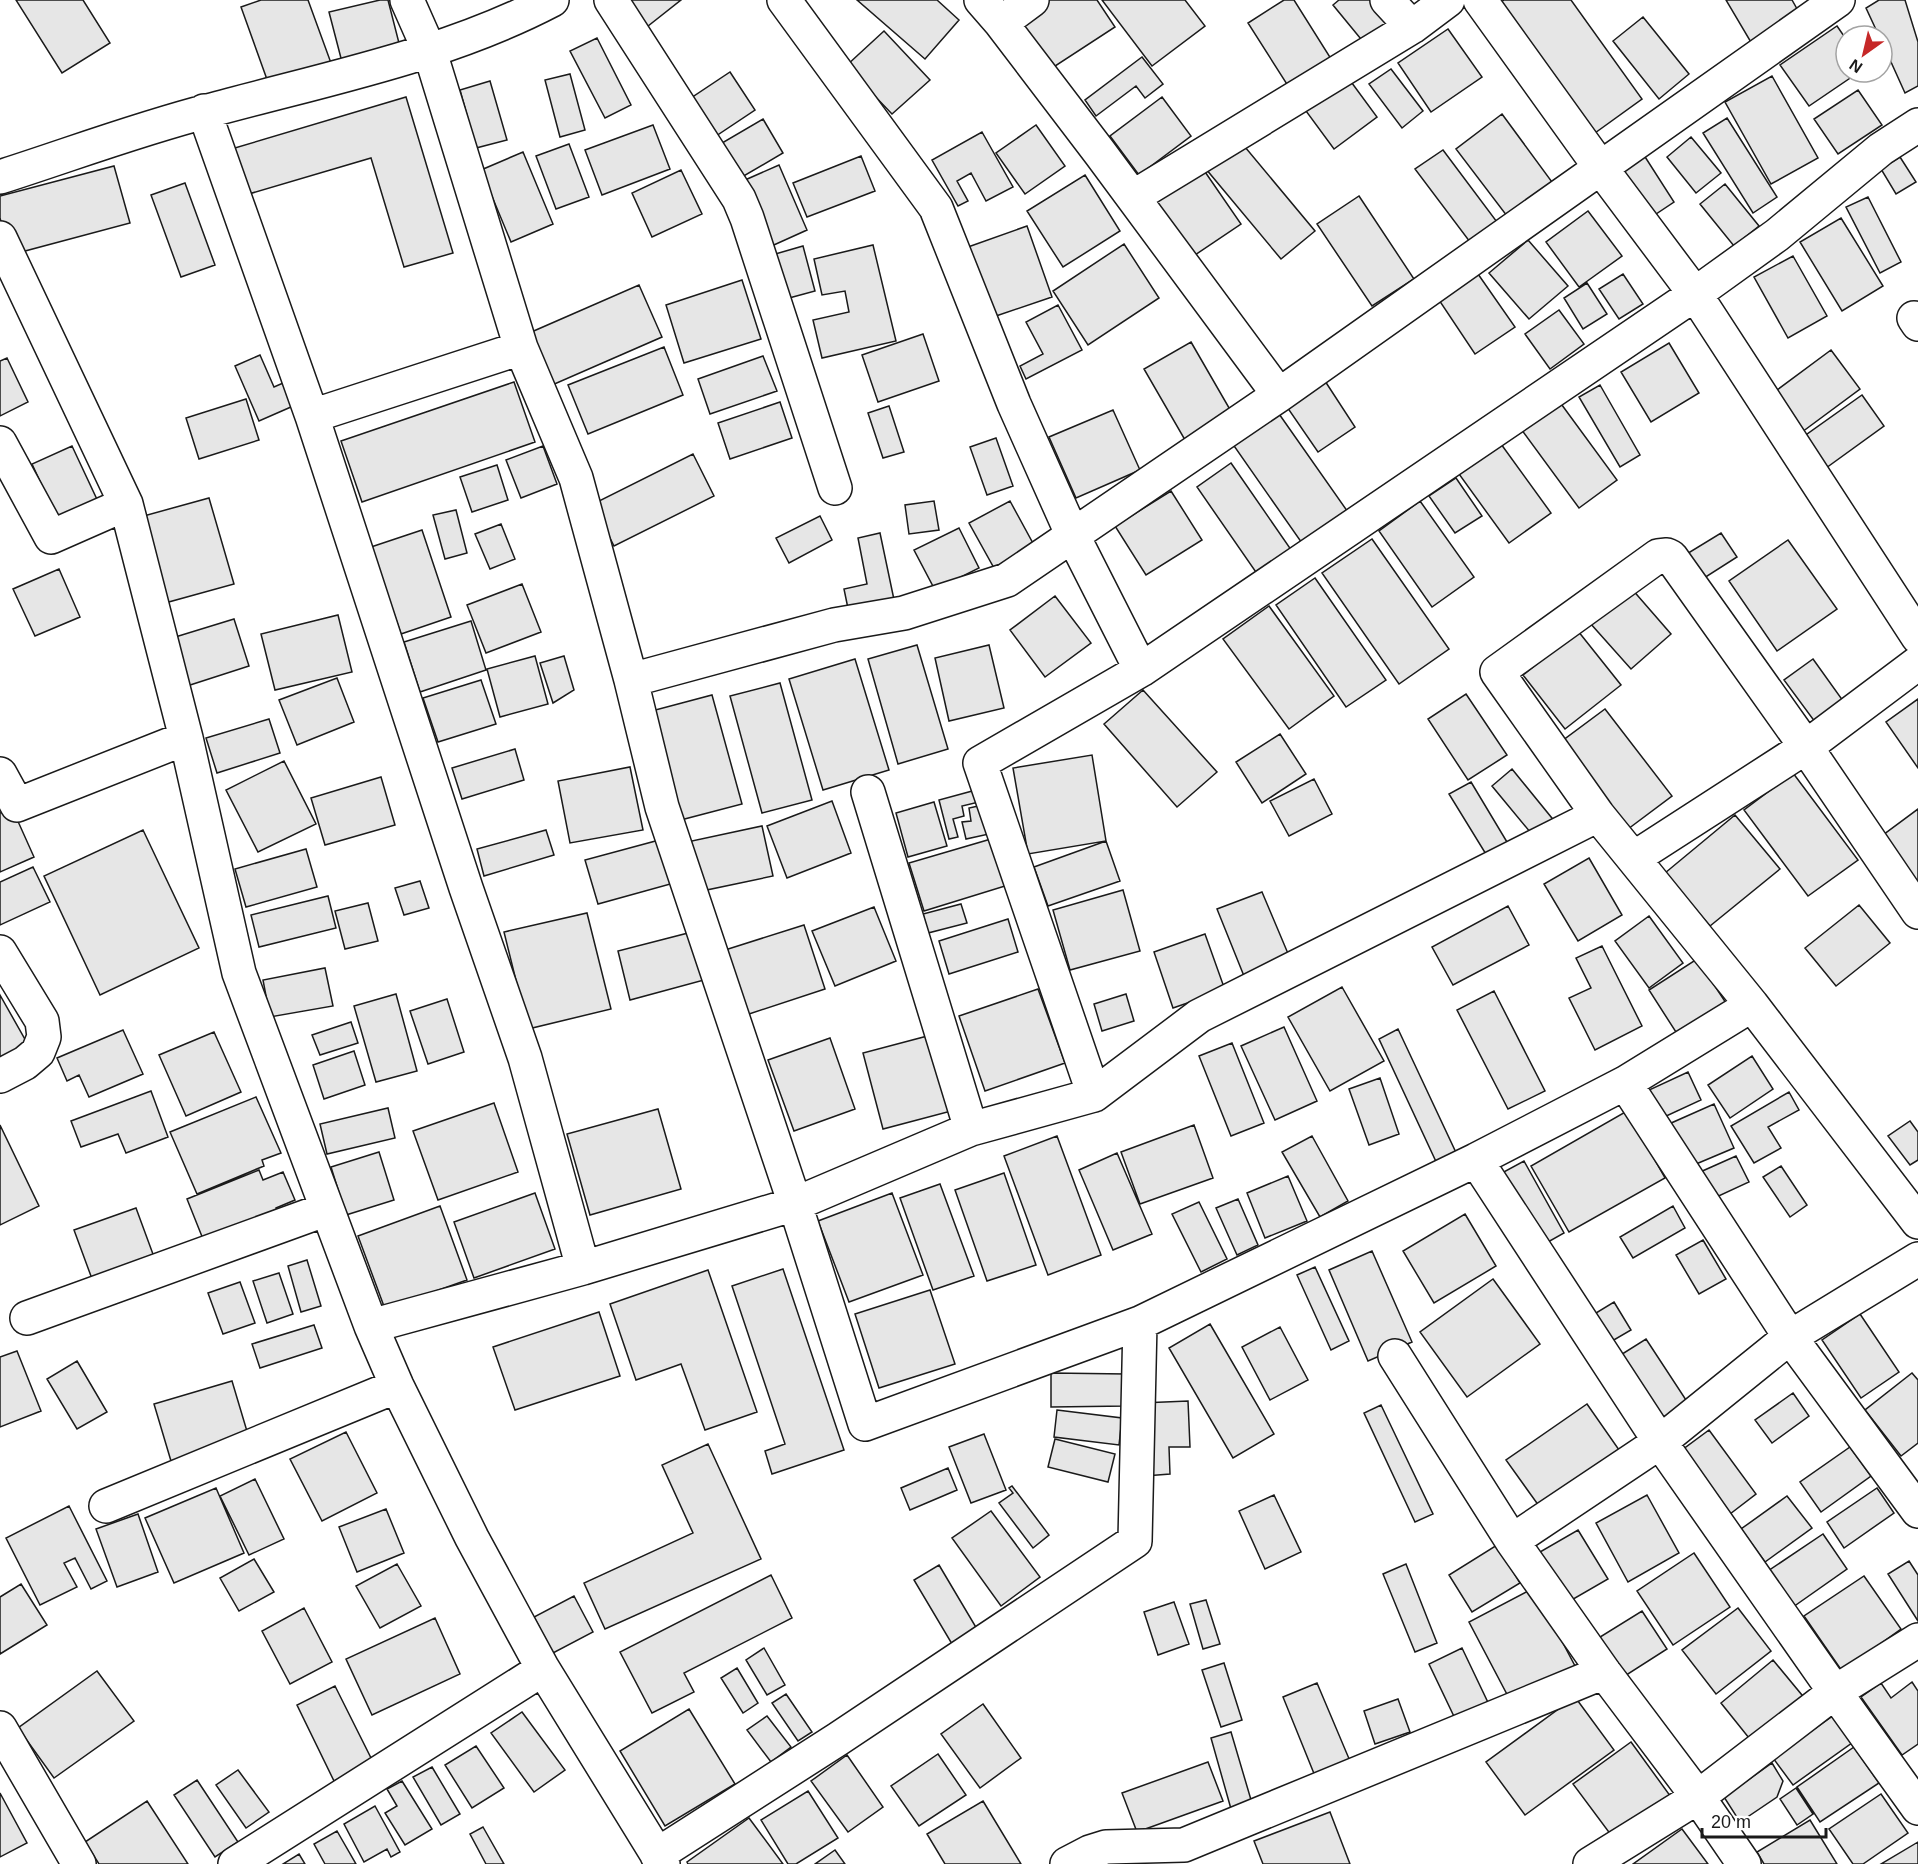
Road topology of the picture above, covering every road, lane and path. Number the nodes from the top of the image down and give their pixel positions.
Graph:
1 (407, 0) edge
2 (552, 0) edge
3 (611, 0) edge
4 (784, 0) edge
5 (1032, 0) edge
6 (1387, 0) edge
7 (1448, 0) edge
8 (1480, 0) edge
9 (1838, 0) edge
10 (991, 11) edge
11 (1412, 27) junction
12 (430, 52) junction
13 (204, 111) junction
14 (1918, 125) edge
15 (1600, 167) junction
16 (0, 177) edge
17 (1132, 197) junction
18 (0, 238) edge
19 (1695, 294) junction
20 (521, 348) junction
21 (1279, 395) junction
22 (312, 416) junction
23 (0, 443) edge
24 (835, 488) dead end
25 (126, 504) junction
26 (1073, 536) junction
27 (1918, 637) edge
28 (1918, 663) edge
29 (1141, 669) junction
30 (631, 680) junction
31 (186, 738) junction
32 (1806, 747) junction
33 (0, 774) edge
34 (868, 792) dead end
35 (1598, 815) junction
36 (1634, 858) junction
37 (1918, 912) edge
38 (0, 952) edge
39 (1752, 1005) junction
40 (0, 1076) edge
41 (1625, 1083) junction
42 (1094, 1095) junction
43 (971, 1129) junction
44 (1476, 1160) junction
45 (795, 1204) junction
46 (327, 1209) junction
47 (1918, 1222) edge
48 (1918, 1259) edge
49 (583, 1268) junction
50 (27, 1318) dead end
51 (1140, 1323) junction
52 (371, 1326) junction
53 (1790, 1337) junction
54 (1395, 1356) dead end
55 (397, 1386) junction
56 (1660, 1442) junction
57 (106, 1506) dead end
58 (1918, 1511) edge
59 (1512, 1541) junction
60 (1918, 1640) edge
61 (543, 1669) junction
62 (1604, 1672) junction
63 (1834, 1692) junction
64 (0, 1728) edge
65 (1698, 1797) junction
66 (1918, 1808) edge
67 (251, 1860) edge
68 (660, 1860) edge
69 (79, 1864) edge
70 (1067, 1864) edge
71 (1590, 1864) edge
72 (1744, 1864) edge

1 - 12 street
2 - 12 street
3 - 24 street
4 - 26 street
5 - 10 street
6 - 11 street
7 - 11 street
8 - 15 street
9 - 15 street
10 - 17 street
11 - 17 street
12 - 13 street
12 - 20 street
13 - 16 street
13 - 22 street
14 - 19 street
15 - 19 street
15 - 21 street
17 - 21 street
18 - 25 street
19 - 27 street
19 - 29 street
20 - 22 street
20 - 30 street
21 - 26 street
22 - 49 street
23 - 25 street
25 - 31 street
26 - 29 street
26 - 30 street
28 - 32 street
29 - 42 street
30 - 45 street
31 - 33 street
31 - 46 street
32 - 35 street
32 - 36 street
32 - 37 street
34 - 43 street
35 - 36 street
35 - 42 street
36 - 39 street
38 - 40 street
39 - 41 street
39 - 47 street
41 - 44 street
41 - 53 street
42 - 43 street
43 - 45 street
44 - 51 street
44 - 56 street
45 - 49 street
45 - 51 street
46 - 50 street
46 - 52 street
48 - 53 street
49 - 52 street
51 - 68 street
52 - 55 street
53 - 56 street
53 - 58 street
54 - 59 street
55 - 57 street
55 - 61 street
56 - 59 street
56 - 63 street
59 - 62 street
60 - 63 street
61 - 67 street
61 - 68 street
62 - 65 street
62 - 70 street
63 - 65 street
63 - 66 street
64 - 69 street
65 - 71 street
65 - 72 street

